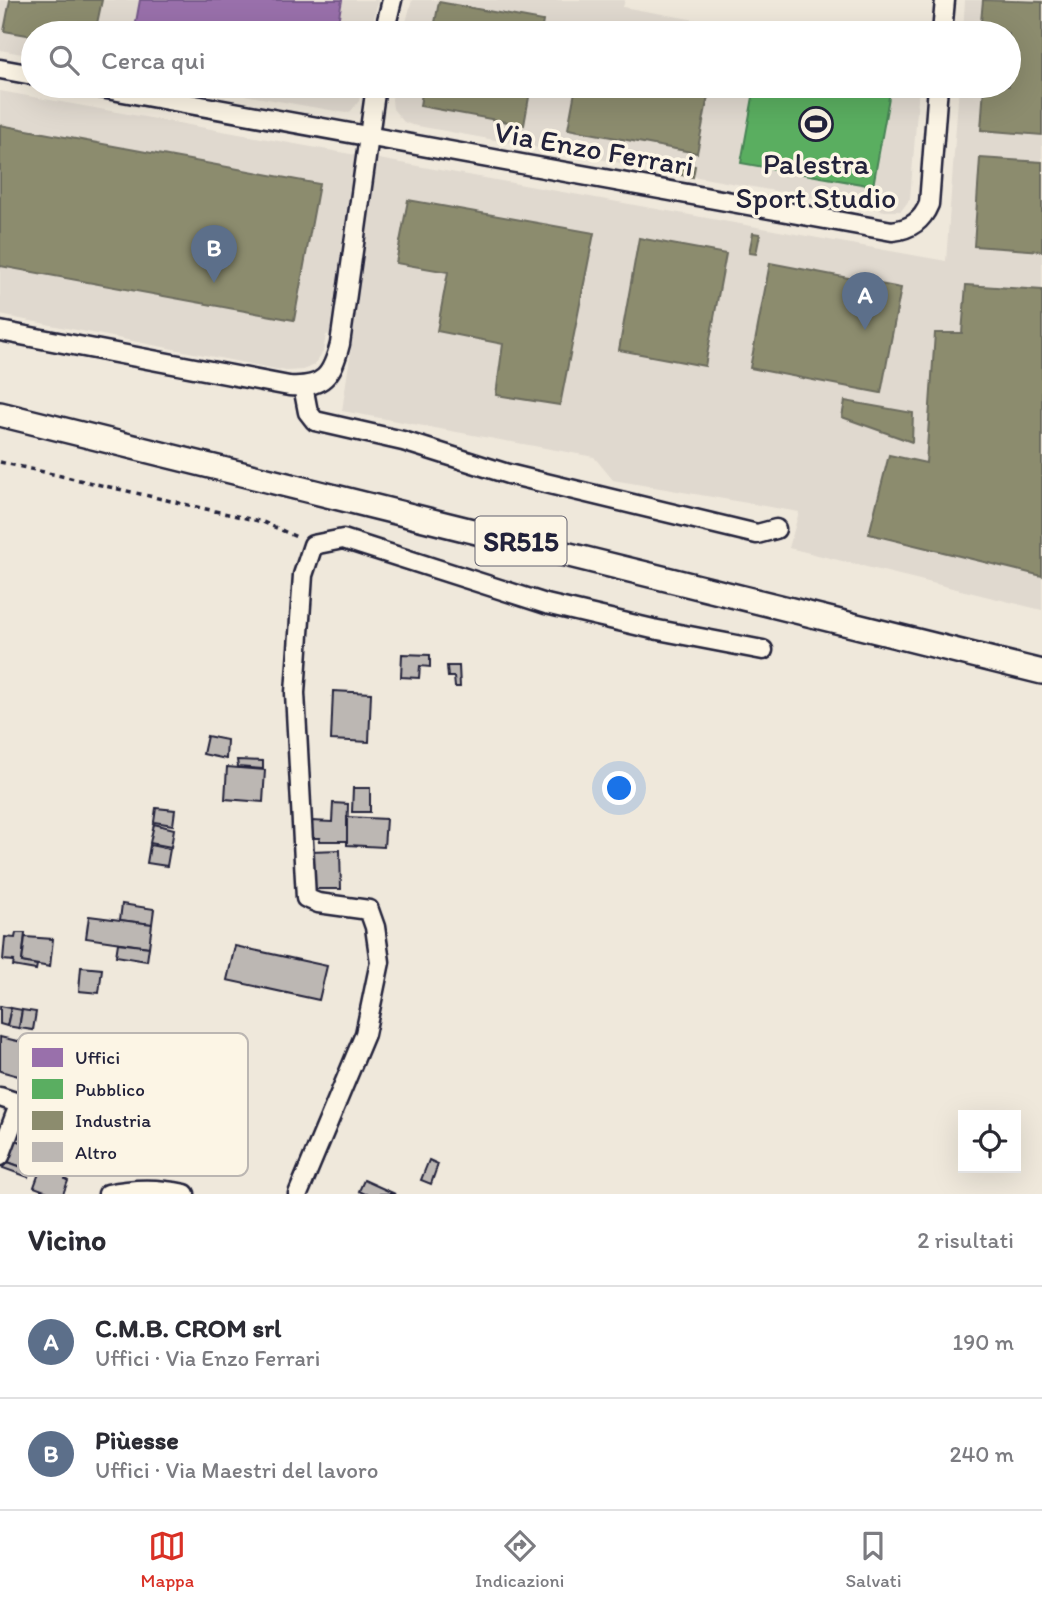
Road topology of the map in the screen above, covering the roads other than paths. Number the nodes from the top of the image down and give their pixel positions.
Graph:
1 (393, 0) edge
2 (945, 0) edge
3 (387, 21) edge
4 (943, 21) edge
5 (0, 69) edge
6 (21, 73) edge
7 (156, 98) edge
8 (374, 98) edge
9 (937, 98) edge
10 (369, 137) junction
11 (0, 331) edge
12 (303, 386) junction
13 (0, 414) edge
14 (776, 529) dead end
15 (763, 650) dead end
16 (1042, 672) edge
17 (0, 1097) edge
18 (0, 1156) edge
19 (108, 1194) edge
20 (185, 1194) edge
21 (298, 1194) edge

1 - 3 street
2 - 4 street
5 - 6 street
7 - 10 street, Via Enzo Ferrari
8 - 10 street
9 - 10 street, Via Enzo Ferrari
10 - 12 street
11 - 12 street
12 - 14 street
13 - 16 main road, SR515
15 - 21 street
17 - 18 street
19 - 20 street

